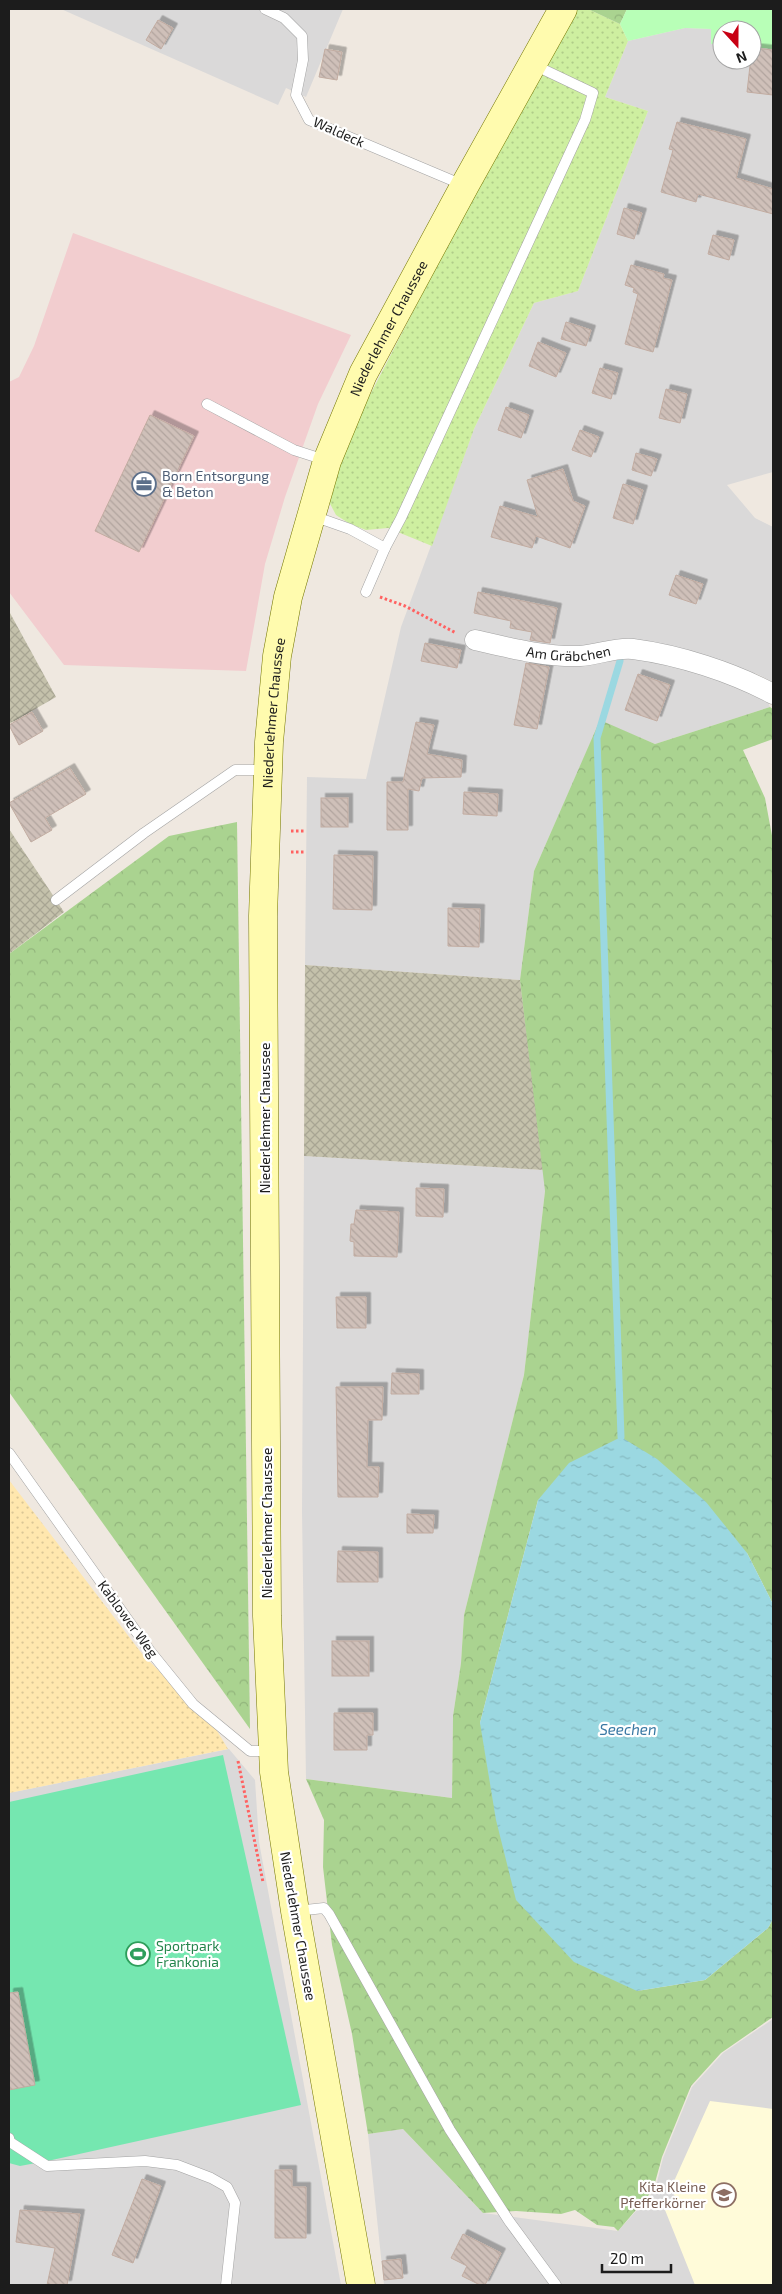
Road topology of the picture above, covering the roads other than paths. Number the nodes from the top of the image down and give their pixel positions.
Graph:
1 (265, 9) edge
2 (563, 9) edge
3 (534, 64) junction
4 (465, 185) junction
5 (207, 404) dead end
6 (327, 460) junction
7 (310, 516) junction
8 (384, 548) junction
9 (366, 592) road end
10 (475, 640) road end
11 (773, 694) edge
12 (268, 770) junction
13 (56, 900) dead end
14 (9, 1454) edge
15 (273, 1751) junction
16 (295, 1911) junction
17 (9, 2138) edge
18 (226, 2285) edge
19 (361, 2285) edge
20 (556, 2285) edge

1 - 4 lane, Waldeck
2 - 3 main road, Niederlehmer Chaussee
3 - 4 main road, Niederlehmer Chaussee
3 - 8 lane
4 - 6 main road, Niederlehmer Chaussee
5 - 6 lane
6 - 7 main road, Niederlehmer Chaussee
7 - 8 lane
7 - 12 main road, Niederlehmer Chaussee
8 - 9 lane
10 - 11 street, Am Gräbchen
12 - 13 lane
12 - 15 main road, Niederlehmer Chaussee
14 - 15 lane, Kablower Weg
15 - 16 main road, Niederlehmer Chaussee
16 - 19 main road, Niederlehmer Chaussee
16 - 20 lane
17 - 18 lane

